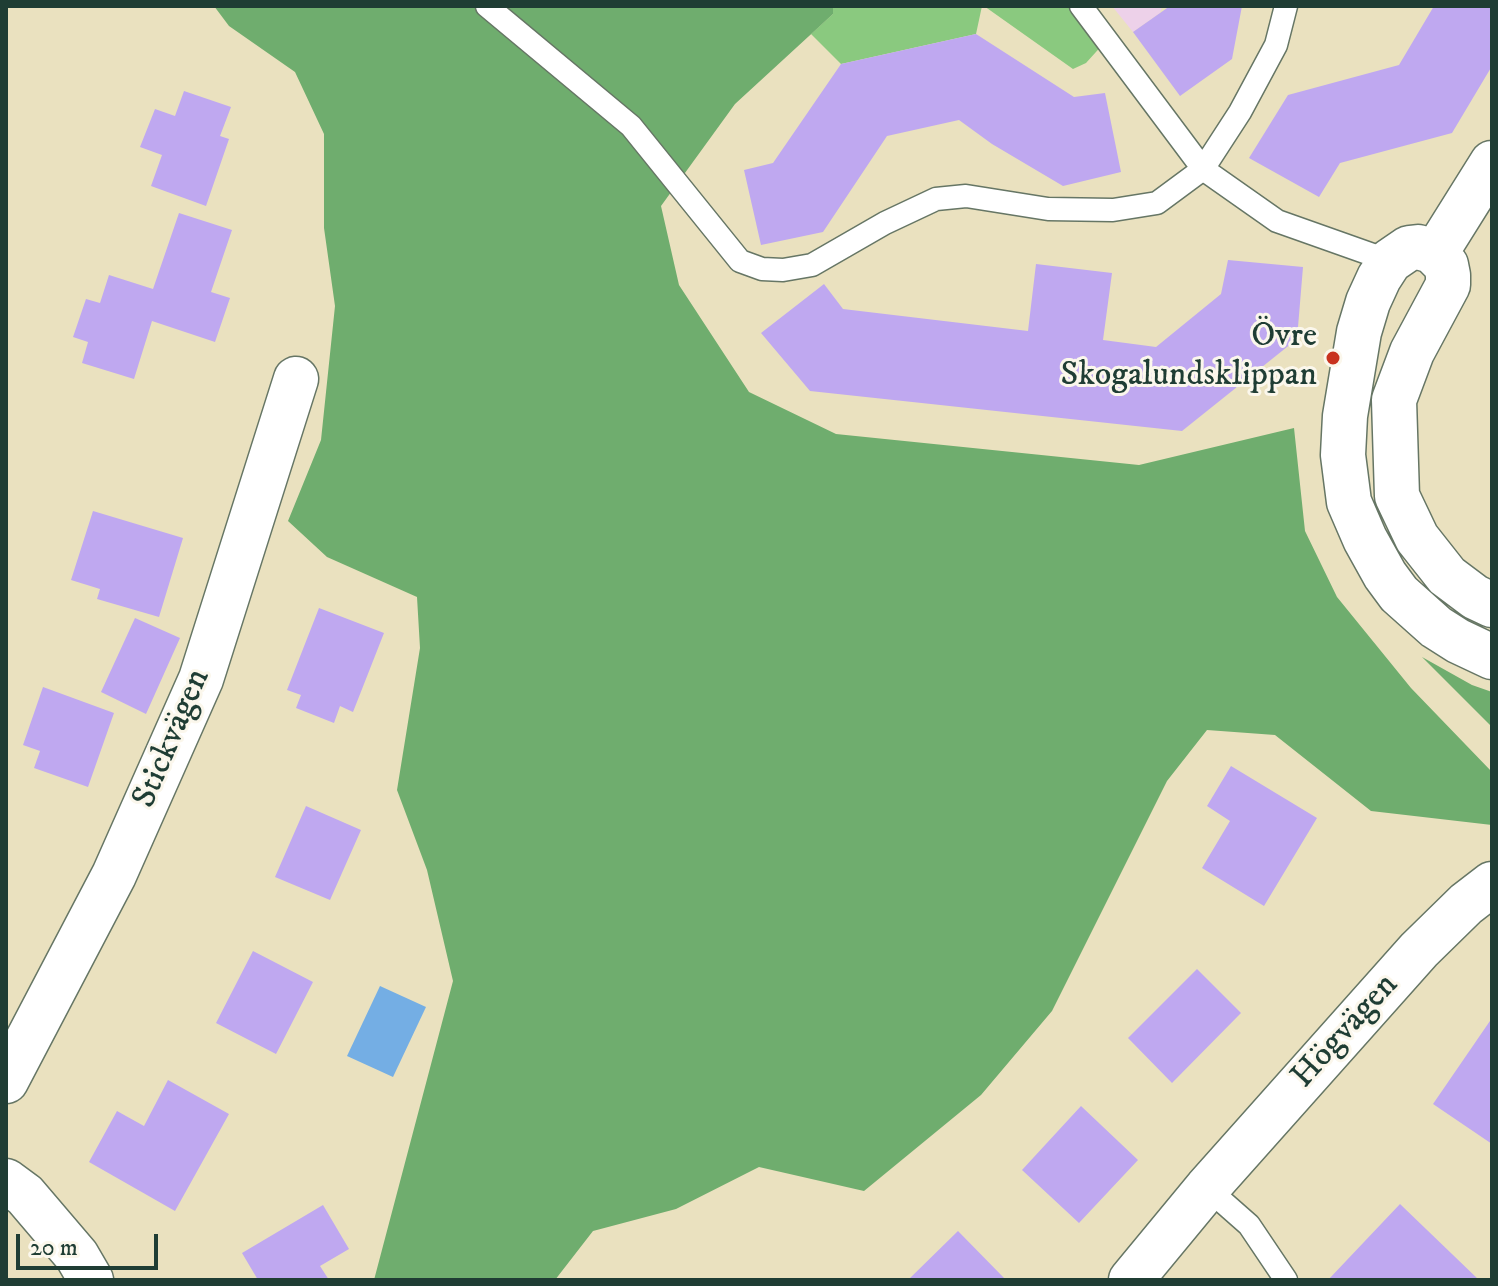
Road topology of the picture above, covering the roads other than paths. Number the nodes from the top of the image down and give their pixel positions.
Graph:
1 (487, 6) edge
2 (1081, 6) edge
3 (1286, 6) edge
4 (1492, 163) edge
5 (1203, 169) junction
6 (1435, 254) junction
7 (1390, 261) junction
8 (296, 379) dead end
9 (1492, 605) edge
10 (1492, 657) edge
11 (1492, 884) edge
12 (6, 1081) edge
13 (6, 1181) edge
14 (1207, 1188) junction
15 (91, 1280) edge
16 (1131, 1280) edge
17 (1286, 1280) edge

1 - 5 lane
2 - 5 lane
3 - 5 lane
4 - 6 street
5 - 7 lane
6 - 7 street
6 - 9 street
7 - 10 street
8 - 12 street, Stickvägen
11 - 14 street, Högvägen
13 - 15 street
14 - 16 street, Högvägen
14 - 17 lane

